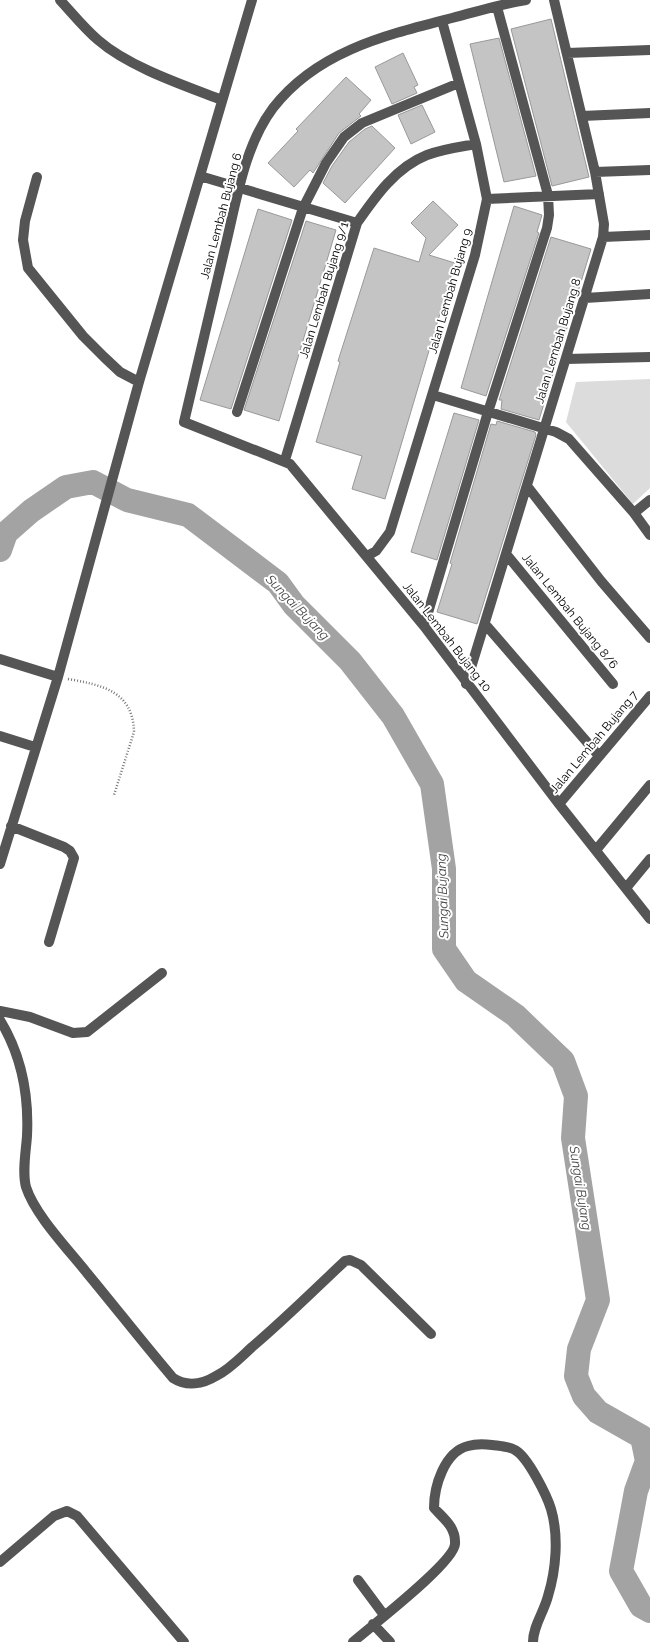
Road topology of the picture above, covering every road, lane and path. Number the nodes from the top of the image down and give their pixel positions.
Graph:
1 (60, 0) edge
2 (252, 0) edge
3 (526, 0) edge
4 (554, 0) edge
5 (497, 7) junction
6 (442, 21) junction
7 (650, 50) edge
8 (567, 53) junction
9 (459, 83) junction
10 (222, 100) junction
11 (650, 113) edge
12 (582, 116) junction
13 (476, 144) junction
14 (650, 170) edge
15 (595, 172) junction
16 (200, 176) junction
17 (37, 177) dead end
18 (240, 188) junction
19 (599, 194) junction
20 (548, 195) junction
21 (488, 199) junction
22 (303, 208) junction
23 (357, 224) junction
24 (650, 235) edge
25 (603, 237) junction
26 (650, 294) edge
27 (585, 298) junction
28 (650, 357) edge
29 (566, 359) junction
30 (138, 382) junction
31 (433, 395) junction
32 (237, 412) dead end
33 (488, 412) junction
34 (184, 422) joint
35 (544, 429) junction
36 (285, 460) junction
37 (527, 486) junction
38 (650, 500) edge
39 (634, 513) junction
40 (650, 535) edge
41 (506, 554) junction
42 (367, 556) junction
43 (485, 624) junction
44 (424, 626) junction
45 (650, 638) edge
46 (0, 659) edge
47 (58, 677) junction
48 (466, 684) junction
49 (613, 684) dead end
50 (650, 696) edge
51 (0, 736) edge
52 (35, 748) junction
53 (599, 756) junction
54 (650, 785) edge
55 (114, 794) dead end
56 (559, 804) junction
57 (11, 826) junction
58 (596, 850) junction
59 (650, 859) edge
60 (0, 864) edge
61 (626, 888) junction
62 (650, 919) edge
63 (49, 942) dead end
64 (162, 973) dead end
65 (0, 1011) edge
66 (0, 1020) edge
67 (431, 1334) dead end
68 (0, 1562) edge
69 (358, 1580) dead end
70 (384, 1615) junction
71 (373, 1624) junction
72 (184, 1642) edge
73 (352, 1642) edge
74 (390, 1642) edge
75 (533, 1642) edge

1 - 10 street
2 - 10 street
3 - 5 street, Jalan Lembah Bujang 6
4 - 8 street, Jalan Lembah Bujang 8
5 - 6 street, Jalan Lembah Bujang 6
5 - 20 street
6 - 9 street, Jalan Lembah Bujang 9
6 - 18 street, Jalan Lembah Bujang 6
7 - 8 street
8 - 12 street, Jalan Lembah Bujang 8
9 - 13 street, Jalan Lembah Bujang 9
9 - 22 street
10 - 16 street
11 - 12 street
12 - 15 street, Jalan Lembah Bujang 8
13 - 21 street, Jalan Lembah Bujang 9
13 - 23 street, Jalan Lembah Bujang 9/1
14 - 15 street
15 - 19 street, Jalan Lembah Bujang 8
16 - 18 street
16 - 30 street
17 - 30 street
18 - 22 street
18 - 34 street, Jalan Lembah Bujang 6
19 - 20 street
19 - 25 street, Jalan Lembah Bujang 8
20 - 21 street
20 - 33 street
21 - 31 street, Jalan Lembah Bujang 9
22 - 23 street
22 - 32 street
23 - 36 street, Jalan Lembah Bujang 9/1
24 - 25 street
25 - 27 street, Jalan Lembah Bujang 8
26 - 27 street
27 - 29 street, Jalan Lembah Bujang 8
28 - 29 street
29 - 35 street, Jalan Lembah Bujang 8
30 - 47 street
31 - 33 street
31 - 42 street, Jalan Lembah Bujang 9
33 - 35 street
33 - 44 street
34 - 36 street, Jalan Lembah Bujang 10
35 - 37 street, Jalan Lembah Bujang 8
35 - 39 street
36 - 42 street, Jalan Lembah Bujang 10
37 - 41 street, Jalan Lembah Bujang 8
37 - 45 street
38 - 39 street
39 - 40 street
41 - 43 street, Jalan Lembah Bujang 8
41 - 49 street, Jalan Lembah Bujang 8/6
42 - 44 street, Jalan Lembah Bujang 10
43 - 48 street, Jalan Lembah Bujang 8
43 - 53 street
44 - 48 street, Jalan Lembah Bujang 10
46 - 47 street
47 - 52 street
47 - 55 path
48 - 56 street, Jalan Lembah Bujang 10
50 - 53 street, Jalan Lembah Bujang 7
51 - 52 street
52 - 57 street
53 - 56 street, Jalan Lembah Bujang 7
54 - 58 street
56 - 58 street, Jalan Lembah Bujang 10
57 - 60 street
57 - 63 street
58 - 61 street, Jalan Lembah Bujang 10
59 - 61 street
61 - 62 street, Jalan Lembah Bujang 10
64 - 65 street
66 - 67 street
68 - 72 street
69 - 70 street
70 - 71 street
70 - 75 street
71 - 73 street
71 - 74 street

